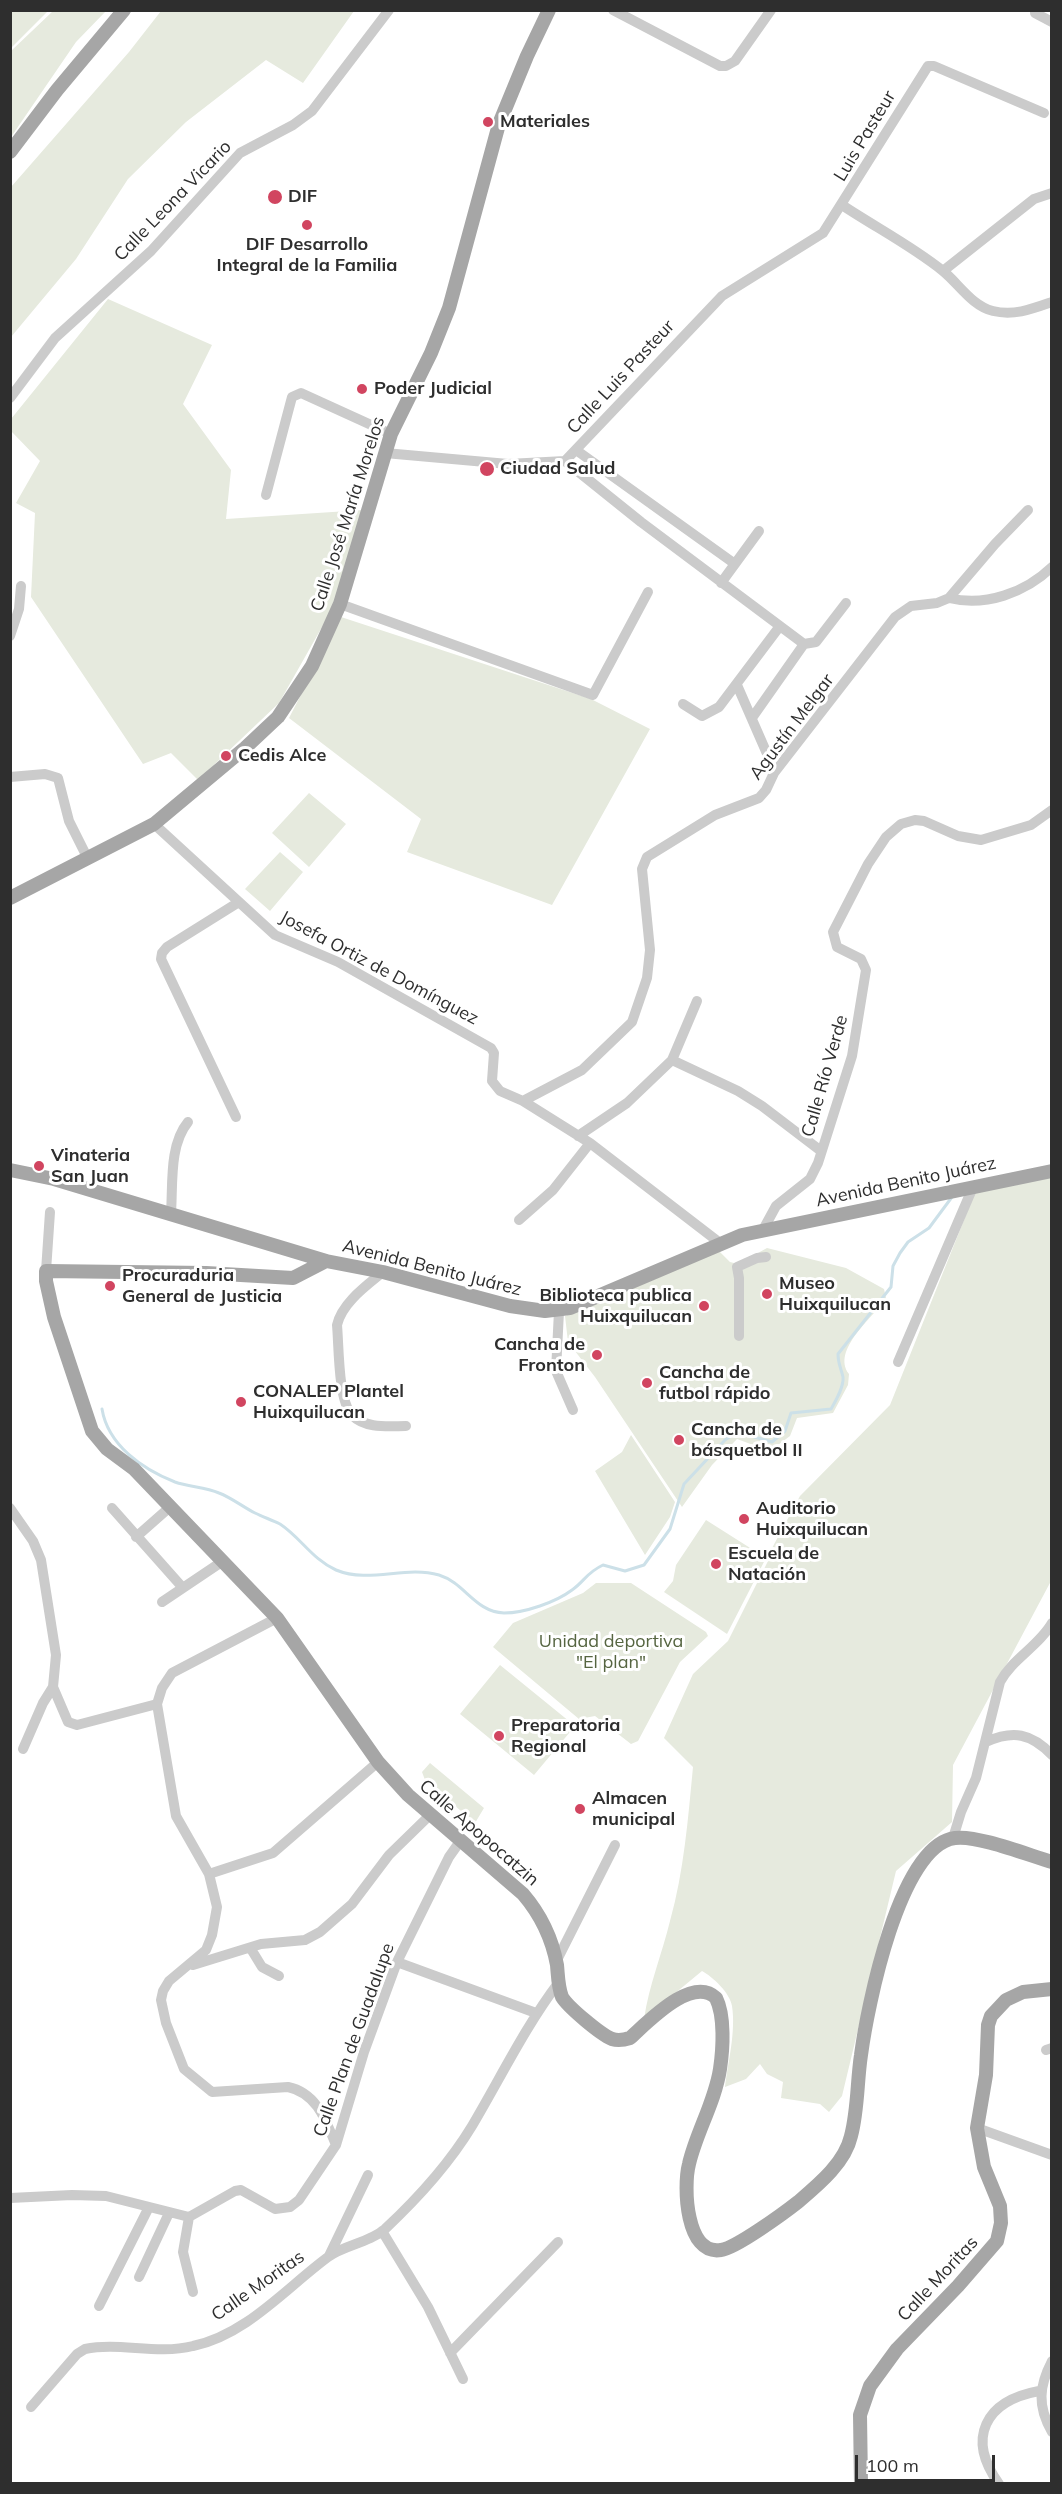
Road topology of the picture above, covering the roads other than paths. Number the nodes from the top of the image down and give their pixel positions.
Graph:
1 (124, 10) edge
2 (389, 10) edge
3 (549, 10) edge
4 (613, 10) edge
5 (771, 10) edge
6 (1035, 13) dead end
7 (1052, 21) edge
8 (1044, 113) dead end
9 (10, 152) edge
10 (1052, 193) edge
11 (842, 205) junction
12 (943, 271) junction
13 (1052, 302) edge
14 (10, 398) edge
15 (392, 434) junction
16 (576, 450) junction
17 (385, 453) junction
18 (565, 461) junction
19 (609, 474) junction
20 (597, 487) junction
21 (266, 495) dead end
22 (1028, 510) dead end
23 (759, 531) dead end
24 (735, 564) junction
25 (1052, 567) edge
26 (721, 583) junction
27 (21, 586) dead end
28 (648, 591) dead end
29 (949, 598) junction
30 (846, 603) dead end
31 (340, 604) junction
32 (780, 626) junction
33 (10, 636) edge
34 (804, 644) junction
35 (737, 686) junction
36 (683, 704) dead end
37 (752, 718) junction
38 (768, 756) dead end
39 (10, 777) edge
40 (1052, 810) edge
41 (154, 824) junction
42 (87, 857) junction
43 (10, 898) edge
44 (239, 902) junction
45 (697, 1001) dead end
46 (672, 1060) junction
47 (523, 1101) junction
48 (236, 1117) dead end
49 (188, 1122) dead end
50 (578, 1136) junction
51 (590, 1143) junction
52 (821, 1151) junction
53 (10, 1170) edge
54 (1052, 1171) edge
55 (971, 1191) junction
56 (50, 1212) dead end
57 (171, 1213) junction
58 (519, 1220) dead end
59 (764, 1228) junction
60 (720, 1243) junction
61 (766, 1257) dead end
62 (326, 1260) junction
63 (46, 1271) junction
64 (383, 1272) junction
65 (558, 1311) junction
66 (739, 1336) dead end
67 (898, 1362) dead end
68 (573, 1410) dead end
69 (406, 1426) dead end
70 (170, 1507) junction
71 (10, 1508) edge
72 (112, 1508) dead end
73 (136, 1537) junction
74 (223, 1561) junction
75 (183, 1588) junction
76 (162, 1602) dead end
77 (278, 1618) junction
78 (1052, 1623) edge
79 (53, 1687) junction
80 (158, 1704) junction
81 (986, 1742) junction
82 (23, 1749) dead end
83 (1052, 1755) edge
84 (378, 1762) junction
85 (430, 1815) junction
86 (953, 1838) junction
87 (461, 1840) junction
88 (615, 1845) dead end
89 (1052, 1862) edge
90 (209, 1874) junction
91 (250, 1949) junction
92 (396, 1962) junction
93 (556, 1962) junction
94 (188, 1966) junction
95 (279, 1976) dead end
96 (559, 1982) junction
97 (1052, 1989) edge
98 (536, 2013) junction
99 (976, 2128) junction
100 (336, 2145) junction
101 (1052, 2155) edge
102 (368, 2175) dead end
103 (10, 2198) edge
104 (149, 2207) junction
105 (169, 2213) junction
106 (189, 2217) junction
107 (382, 2231) junction
108 (558, 2242) dead end
109 (329, 2256) junction
110 (139, 2277) dead end
111 (193, 2292) dead end
112 (99, 2306) dead end
113 (450, 2353) junction
114 (1052, 2361) edge
115 (463, 2379) dead end
116 (1039, 2391) junction
117 (31, 2407) dead end
118 (1052, 2432) edge
119 (861, 2484) edge
120 (999, 2484) edge

1 - 9 main road
2 - 14 street, Calle Leona Vicario
3 - 15 main road, Calle José María Morelos
4 - 5 street
6 - 7 street
8 - 11 street, Luis Pasteur
10 - 12 street
11 - 12 street, Luis Pasteur
11 - 16 street, Calle Luis Pasteur
12 - 13 street, Luis Pasteur
15 - 17 main road, Calle José María Morelos
15 - 21 street
16 - 18 street, Calle Luis Pasteur
16 - 19 street
17 - 18 street, Calle Luis Pasteur
17 - 31 main road, Calle José María Morelos
18 - 20 street
19 - 20 street
19 - 24 street
20 - 26 street
22 - 29 street
23 - 24 street
24 - 26 street
25 - 29 street
26 - 32 street
27 - 33 street
28 - 31 street
29 - 47 street, Agustín Melgar
30 - 34 street
31 - 41 main road, Calle José María Morelos
32 - 34 street
32 - 35 street
34 - 37 street
35 - 36 street
35 - 37 street
37 - 38 street
39 - 42 street
40 - 52 street, Calle Río Verde
41 - 42 main road, Calle José María Morelos
41 - 44 street, Josefa Ortiz de Domínguez
42 - 43 main road, Calle José María Morelos
44 - 47 street, Josefa Ortiz de Domínguez
44 - 48 street
45 - 46 street
46 - 50 street
46 - 52 street
47 - 50 street, Josefa Ortiz de Domínguez
49 - 57 street
50 - 51 street, Josefa Ortiz de Domínguez
51 - 58 street
51 - 60 street, Josefa Ortiz de Domínguez
52 - 59 street, Calle Río Verde
53 - 57 main road, Avenida Benito Juárez
54 - 55 main road, Avenida Benito Juárez
55 - 59 main road, Avenida Benito Juárez
55 - 67 street
56 - 63 street, Calle Apopocatzin
57 - 62 main road, Avenida Benito Juárez
59 - 60 main road, Avenida Benito Juárez
60 - 65 main road, Avenida Benito Juárez
61 - 66 street
62 - 63 main road
62 - 64 main road, Avenida Benito Juárez
63 - 70 main road, Calle Apopocatzin
64 - 65 main road, Avenida Benito Juárez
64 - 69 street
65 - 68 street
70 - 73 street
70 - 74 main road, Calle Apopocatzin
71 - 79 street
72 - 73 street
73 - 75 street
74 - 75 street
74 - 77 main road, Calle Apopocatzin
75 - 76 street
77 - 80 street
77 - 84 main road, Calle Apopocatzin
78 - 81 street
79 - 80 street
79 - 82 street
80 - 90 street
81 - 83 street
81 - 86 street
84 - 85 main road, Calle Apopocatzin
84 - 90 street
85 - 87 main road, Calle Apopocatzin
85 - 91 street
86 - 89 main road
86 - 96 main road, Calle Apopocatzin
87 - 92 street, Calle Plan de Guadalupe
87 - 93 main road, Calle Apopocatzin
88 - 93 street
90 - 94 street
91 - 94 street
91 - 95 street
92 - 98 street
92 - 100 street, Calle Plan de Guadalupe
93 - 96 main road, Calle Apopocatzin
94 - 100 street
96 - 98 street
97 - 99 main road, Calle Moritas
98 - 107 street
99 - 101 street
99 - 119 main road, Calle Moritas
100 - 106 street, Calle Plan de Guadalupe
102 - 109 street
103 - 104 street
104 - 105 street
104 - 112 street
105 - 106 street
105 - 110 street
106 - 111 street
107 - 109 street, Calle Moritas
107 - 113 street
108 - 113 street
109 - 117 street, Calle Moritas
113 - 115 street
114 - 116 street
116 - 118 street
116 - 120 street

